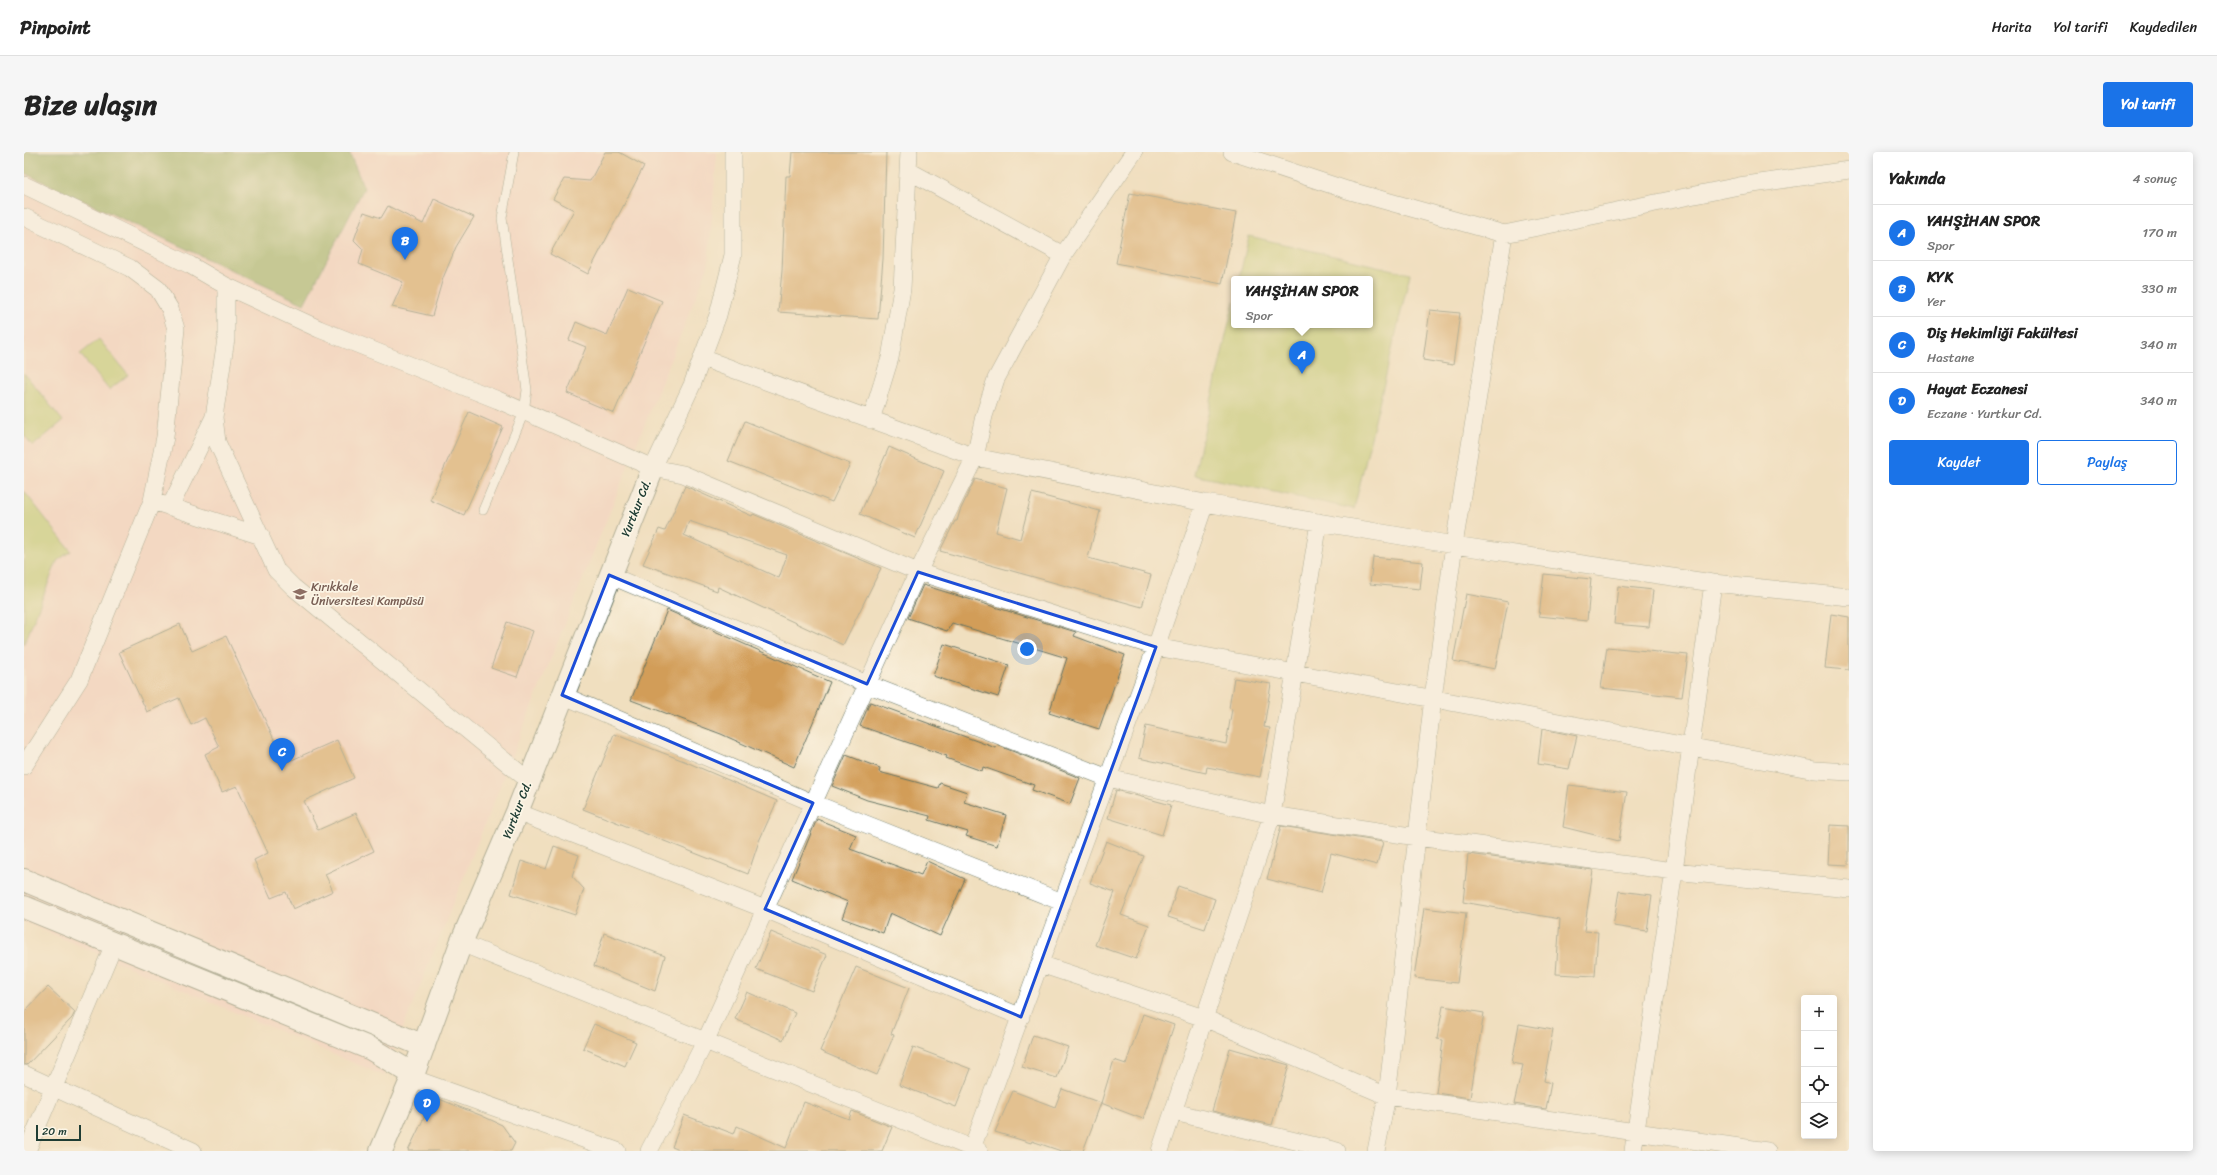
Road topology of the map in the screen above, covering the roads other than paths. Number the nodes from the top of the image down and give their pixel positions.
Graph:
1 (514, 152) edge
2 (733, 152) edge
3 (909, 152) edge
4 (1134, 152) edge
5 (1232, 152) edge
6 (1849, 170) edge
7 (908, 171) junction
8 (24, 185) edge
9 (24, 217) edge
10 (1504, 234) junction
11 (1063, 255) junction
12 (226, 286) junction
13 (702, 358) junction
14 (524, 412) junction
15 (214, 417) junction
16 (871, 420) junction
17 (975, 457) junction
18 (653, 468) junction
19 (152, 501) junction
20 (1205, 503) junction
21 (170, 506) junction
22 (483, 510) dead end
23 (1319, 522) junction
24 (261, 536) junction
25 (1454, 545) junction
26 (918, 572) junction
27 (609, 575) junction
28 (1713, 583) junction
29 (1849, 597) edge
30 (1156, 647) junction
31 (1295, 674) junction
32 (867, 684) junction
33 (562, 695) junction
34 (1433, 698) junction
35 (1691, 746) junction
36 (24, 766) edge
37 (1849, 772) edge
38 (1108, 778) junction
39 (528, 780) junction
40 (813, 803) junction
41 (517, 812) junction
42 (1272, 815) junction
43 (1417, 837) junction
44 (1674, 871) junction
45 (24, 880) edge
46 (1849, 889) edge
47 (1062, 902) junction
48 (24, 907) edge
49 (766, 909) junction
50 (461, 943) junction
51 (114, 944) junction
52 (1040, 964) junction
53 (1021, 1017) junction
54 (1204, 1018) junction
55 (706, 1040) junction
56 (424, 1046) junction
57 (24, 1074) edge
58 (413, 1076) junction
59 (54, 1087) junction
60 (1387, 1096) junction
61 (1174, 1112) junction
62 (1637, 1132) junction
63 (974, 1150) edge
64 (27, 1151) edge
65 (193, 1151) edge
66 (381, 1151) edge
67 (617, 1151) edge
68 (649, 1151) edge
69 (1160, 1151) edge
70 (1337, 1151) edge
71 (1376, 1151) edge
72 (1633, 1151) edge
73 (1767, 1151) edge

1 - 14 lane
2 - 13 street
3 - 7 street
4 - 11 street
5 - 10 street
6 - 10 street
7 - 11 street
7 - 16 street
8 - 12 street
9 - 19 street
10 - 25 street
11 - 17 street
12 - 14 street
12 - 15 street
13 - 16 street
13 - 18 street
14 - 18 street
14 - 22 lane
15 - 21 street
15 - 24 street
16 - 17 street
17 - 20 street
17 - 26 street
18 - 26 street
18 - 27 street, Yurtkur Cd.
19 - 21 street
19 - 36 street
20 - 23 street
20 - 30 street
21 - 24 street
23 - 25 street
23 - 31 street
24 - 39 street
25 - 28 street
25 - 34 street
26 - 30 street
26 - 32 street
27 - 32 street
27 - 33 street, Yurtkur Cd.
28 - 29 street
28 - 35 street
30 - 31 street
30 - 38 street
31 - 34 street
31 - 42 street
32 - 38 street
32 - 40 street
33 - 39 street, Yurtkur Cd.
33 - 40 street
34 - 35 street
34 - 43 street
35 - 37 street
35 - 44 street
38 - 42 street
38 - 47 street
39 - 41 street, Yurtkur Cd.
40 - 47 street
40 - 49 street
41 - 49 street
41 - 50 street, Yurtkur Cd.
42 - 43 street
42 - 54 street
43 - 44 street
43 - 60 street
44 - 46 street
44 - 62 street
45 - 56 street
47 - 52 street
48 - 51 street
49 - 53 street
49 - 55 street
50 - 55 street
50 - 56 street, Yurtkur Cd.
51 - 58 street
51 - 59 street
52 - 53 street
52 - 54 street
53 - 63 street
54 - 60 street
54 - 61 street
55 - 63 street
55 - 68 street
56 - 58 street, Yurtkur Cd.
57 - 59 street
58 - 66 street, Yurtkur Cd.
58 - 67 street
59 - 64 street
59 - 65 street
60 - 62 street
60 - 71 street
61 - 69 street
61 - 70 street
62 - 72 street
62 - 73 street

